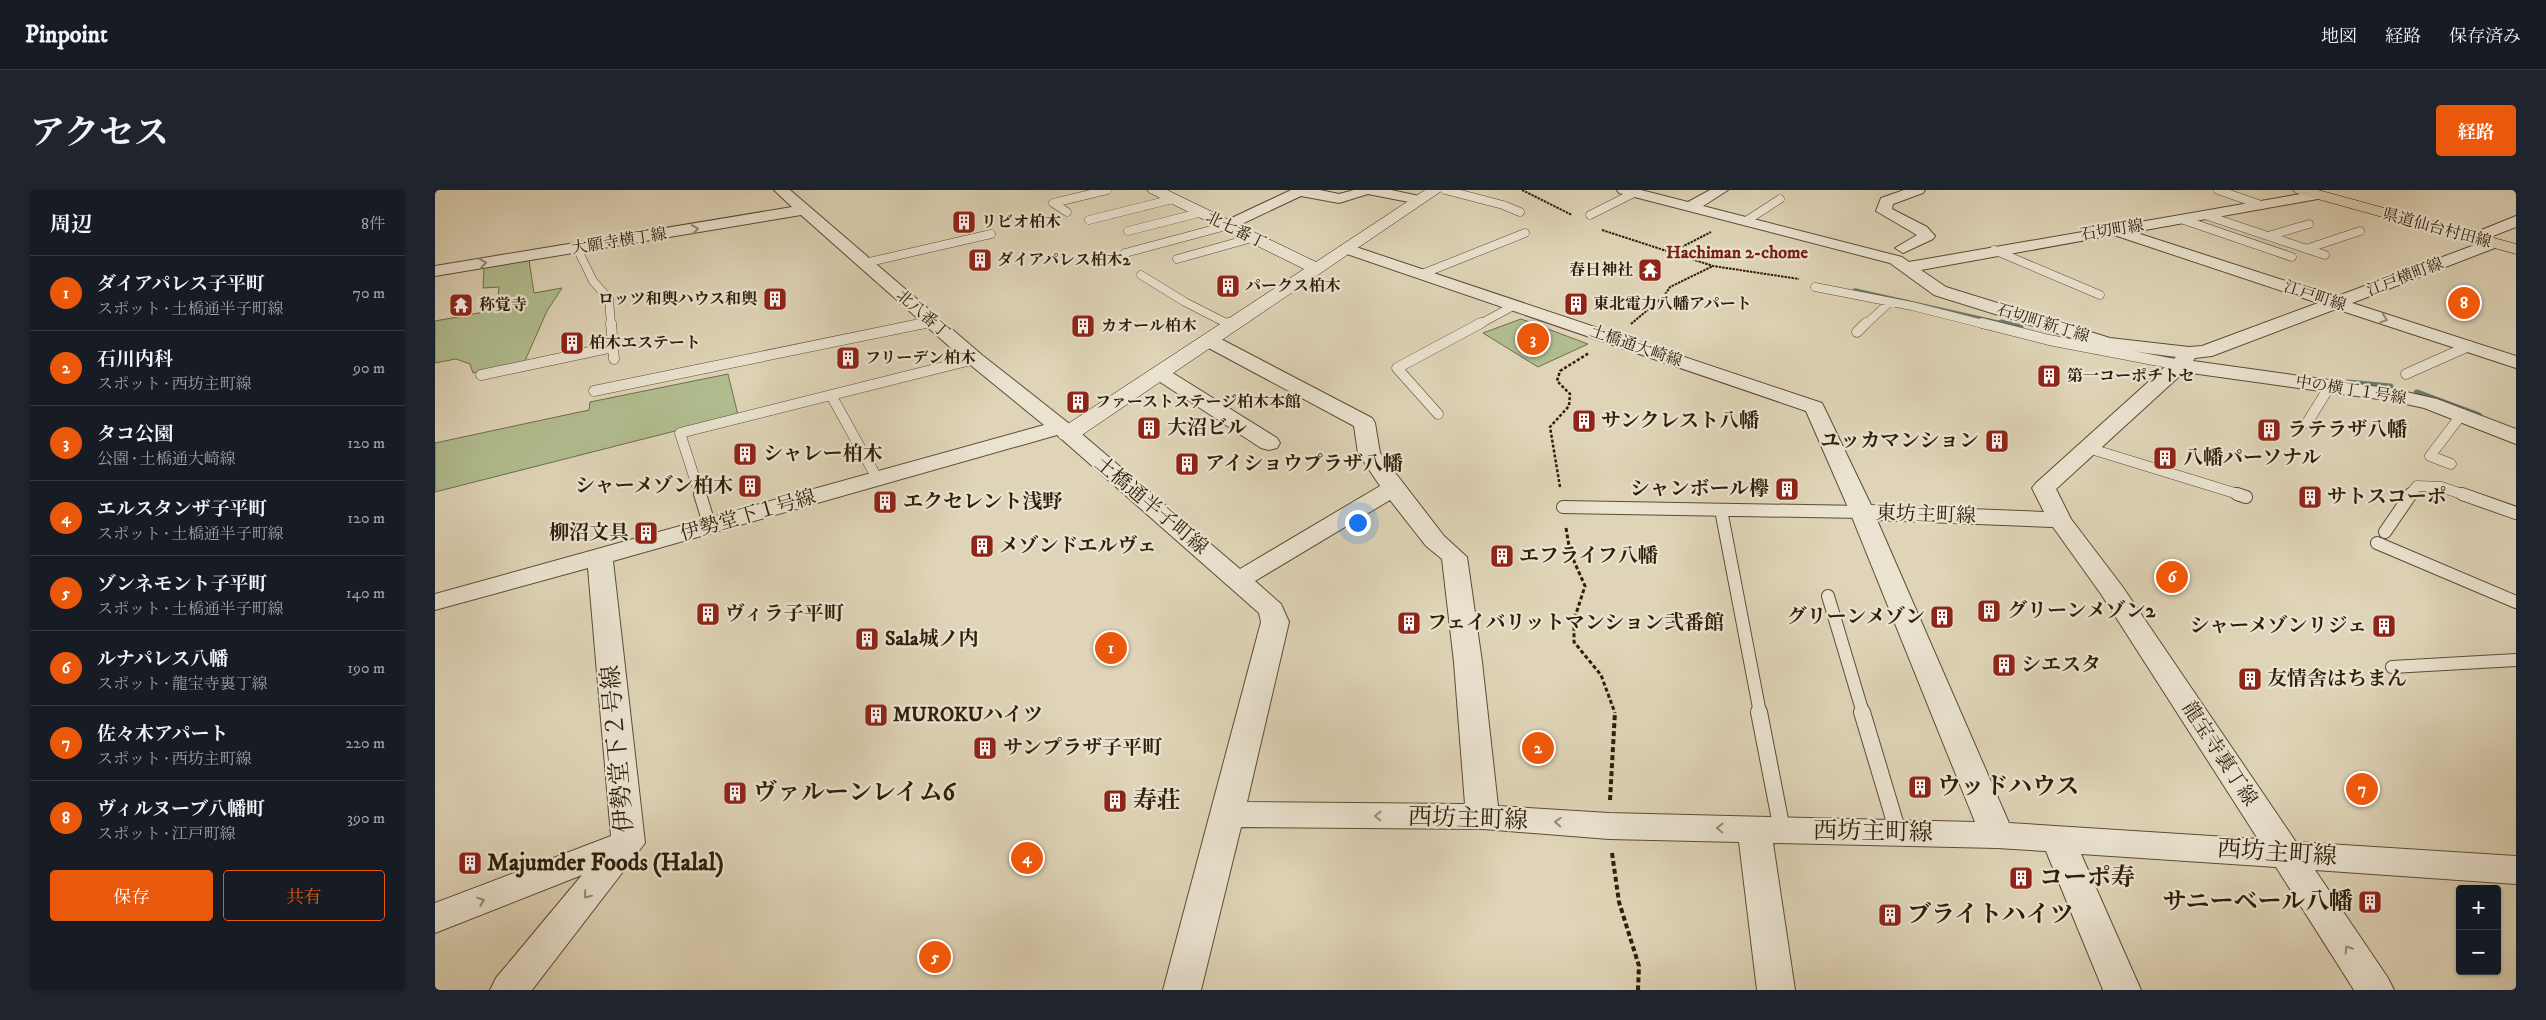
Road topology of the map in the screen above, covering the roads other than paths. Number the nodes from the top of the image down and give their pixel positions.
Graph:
1 (781, 190) edge
2 (1107, 190) edge
3 (1155, 190) edge
4 (1365, 190) edge
5 (1370, 190) edge
6 (1435, 190) edge
7 (1445, 190) edge
8 (1721, 190) edge
9 (1918, 190) edge
10 (2218, 190) edge
11 (2301, 190) edge
12 (1299, 191) edge
13 (1629, 191) edge
14 (2318, 195) junction
15 (1173, 199) junction
16 (1780, 199) dead end
17 (1419, 200) junction
18 (2261, 205) junction
19 (1690, 207) junction
20 (803, 210) junction
21 (1067, 212) dead end
22 (1520, 212) dead end
23 (1199, 213) junction
24 (1591, 214) dead end
25 (2205, 215) junction
26 (2181, 219) junction
27 (1089, 220) dead end
28 (1746, 221) junction
29 (2516, 221) edge
30 (2309, 224) dead end
31 (1226, 226) junction
32 (2113, 230) junction
33 (1128, 231) dead end
34 (2360, 231) dead end
35 (1525, 233) dead end
36 (991, 234) dead end
37 (2268, 236) junction
38 (1252, 238) junction
39 (2475, 238) junction
40 (2494, 243) junction
41 (577, 248) junction
42 (1903, 248) dead end
43 (1347, 249) junction
44 (2306, 249) junction
45 (2516, 249) edge
46 (1994, 250) junction
47 (1125, 253) dead end
48 (2325, 255) dead end
49 (2292, 257) dead end
50 (1177, 259) dead end
51 (865, 263) junction
52 (1907, 267) junction
53 (1317, 269) junction
54 (435, 271) edge
55 (1141, 274) dead end
56 (1422, 274) junction
57 (1815, 287) dead end
58 (2099, 295) dead end
59 (1890, 302) junction
60 (2338, 303) junction
61 (1515, 305) junction
62 (933, 322) junction
63 (1233, 326) junction
64 (1857, 332) dead end
65 (1210, 341) junction
66 (2469, 346) junction
67 (613, 347) junction
68 (614, 359) dead end
69 (975, 359) junction
70 (2185, 360) junction
71 (2516, 362) edge
72 (1161, 374) junction
73 (2405, 374) dead end
74 (481, 375) dead end
75 (2330, 386) junction
76 (594, 391) dead end
77 (831, 395) junction
78 (1437, 414) dead end
79 (2462, 414) junction
80 (2307, 423) dead end
81 (1063, 431) junction
82 (2516, 437) edge
83 (1269, 443) dead end
84 (2088, 448) junction
85 (2451, 464) dead end
86 (878, 480) junction
87 (1393, 488) junction
88 (2246, 497) dead end
89 (1563, 507) road end
90 (1721, 510) junction
91 (1862, 512) junction
92 (2516, 513) edge
93 (2060, 520) junction
94 (710, 527) junction
95 (2385, 532) dead end
96 (2377, 543) dead end
97 (600, 557) junction
98 (1239, 580) junction
99 (1828, 596) dead end
100 (435, 602) edge
101 (2516, 602) edge
102 (2516, 660) edge
103 (2392, 667) dead end
104 (1228, 814) junction
105 (1483, 817) junction
106 (1768, 829) junction
107 (1898, 832) junction
108 (1997, 835) junction
109 (2057, 838) junction
110 (628, 843) junction
111 (2285, 854) junction
112 (2516, 870) edge
113 (435, 918) edge
114 (509, 990) edge
115 (1182, 990) edge
116 (1776, 990) edge
117 (2122, 990) edge
118 (2375, 990) edge

1 - 20 street, 北八番丁
2 - 21 lane
3 - 15 street, 北七番丁
4 - 12 street
5 - 17 street
6 - 17 street
7 - 22 lane
8 - 19 street
9 - 42 street
10 - 18 lane
11 - 14 main road, 県道仙台村田線
12 - 31 street
13 - 19 street, 石切町新丁線
13 - 24 lane
14 - 18 street, 石切町線
14 - 39 main road, 県道仙台村田線
15 - 23 street, 北七番丁
15 - 27 lane
16 - 28 lane
17 - 43 street
18 - 25 street, 石切町線
19 - 28 street, 石切町新丁線
41 -> 20 street, 大願寺横丁線
20 - 51 street, 北八番丁
23 - 31 street, 北七番丁
23 - 33 lane
25 - 26 street, 石切町線
25 - 37 lane
26 - 32 street, 石切町線
26 - 49 lane
28 - 52 street, 石切町新丁線
29 - 39 street
30 - 37 lane
31 - 38 street, 北七番丁
31 - 47 lane
32 - 46 street, 石切町線
32 - 60 street, 江戸町線
34 - 44 lane
35 - 56 lane
36 - 51 lane
37 - 44 lane
38 - 50 lane
38 - 53 street, 北七番丁
39 - 40 main road, 県道仙台村田線
40 - 45 main road, 県道仙台村田線
40 - 60 street, 江戸横町線
54 -> 41 street, 大願寺横丁線
41 - 67 lane
43 - 53 street
43 - 56 street, 土橋通大崎線
44 - 48 lane
46 - 52 street, 石切町線
46 - 58 lane
51 - 62 street, 北八番丁
52 - 70 street, 石切町新丁線
53 - 63 street
55 - 63 lane
56 - 61 street, 土橋通大崎線
57 - 59 lane
59 - 64 lane
59 - 70 lane
60 -> 66 street, 江戸町線
60 - 70 street, 江戸横町線
61 - 78 lane
61 - 91 street, 土橋通大崎線
62 - 69 street, 北八番丁
62 - 76 lane
63 - 65 street
65 - 72 street
65 - 87 street
66 - 71 street, 江戸町線
66 - 73 lane
67 - 68 lane
67 - 74 lane
69 - 77 lane
69 - 81 street, 北八番丁
70 - 75 street, 中の横丁１号線
70 - 84 street
72 - 81 street
72 - 83 street
75 - 79 street, 中の横丁１号線
75 - 80 lane
77 - 86 lane
77 - 94 lane
79 - 82 street, 中の横丁１号線
79 - 85 lane
81 - 86 street, 伊勢堂下１号線
81 - 98 street, 土橋通半子町線
84 - 88 lane
84 - 93 street
86 - 94 street, 伊勢堂下１号線
87 - 98 street
87 - 105 street
89 - 90 lane
90 - 91 lane
90 - 106 lane
91 - 93 street, 東坊主町線
91 - 108 street, 東坊主町線
92 - 95 lane
93 - 111 street, 龍宝寺裏丁線
94 - 97 street, 伊勢堂下１号線
96 - 101 lane
97 - 100 street, 伊勢堂下１号線
97 - 110 street, 伊勢堂下２号線
98 - 104 street, 土橋通半子町線
99 - 107 lane
102 - 103 lane
105 -> 104 street, 西坊主町線
104 - 115 street, 土橋通半子町線
106 -> 105 street, 西坊主町線
106 - 107 street, 西坊主町線
106 - 116 street
107 - 108 street, 西坊主町線
108 - 109 street, 西坊主町線
109 - 111 street, 西坊主町線
109 - 117 street
113 -> 110 street
110 -> 114 street, 伊勢堂下２号線
111 - 112 street, 西坊主町線
118 -> 111 street, 龍宝寺裏丁線

